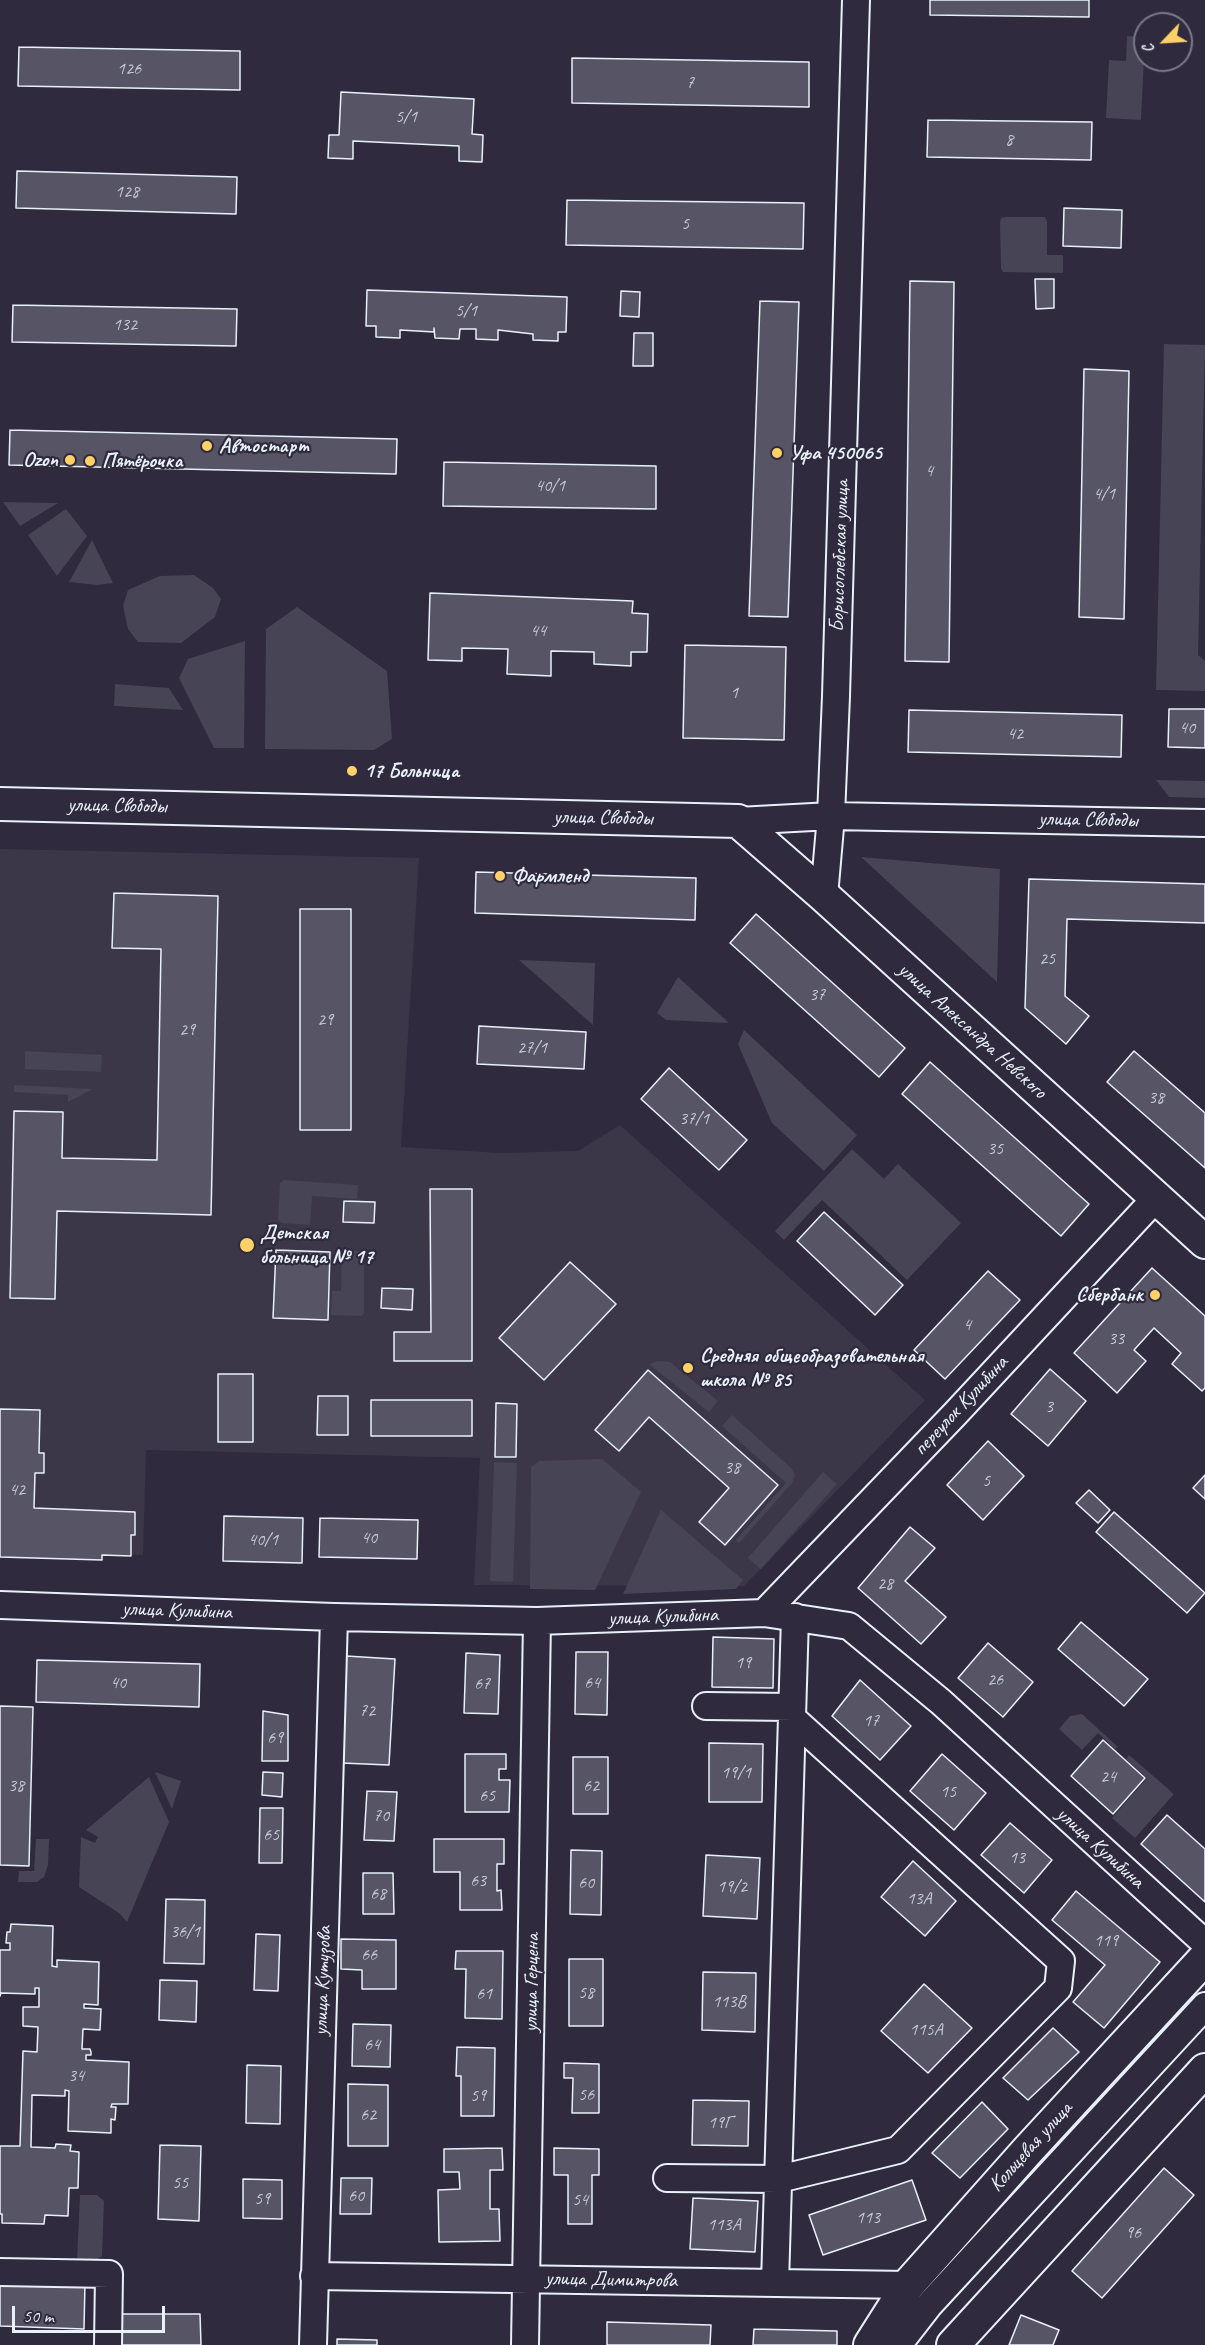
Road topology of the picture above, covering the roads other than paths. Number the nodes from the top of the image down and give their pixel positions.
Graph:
1 (856, 0) edge
2 (0, 804) edge
3 (831, 816) junction
4 (738, 821) junction
5 (1205, 823) edge
6 (824, 896) junction
7 (1156, 1198) junction
8 (1205, 1242) edge
9 (0, 1605) edge
10 (764, 1612) junction
11 (334, 1617) junction
12 (795, 1617) junction
13 (537, 1622) junction
14 (705, 1706) dead end
15 (792, 1713) junction
16 (1205, 1943) edge
17 (1205, 1958) edge
18 (1205, 2006) edge
19 (1205, 2070) edge
20 (667, 2178) dead end
21 (778, 2180) junction
22 (0, 2272) edge
23 (314, 2276) junction
24 (527, 2279) junction
25 (776, 2283) junction
26 (908, 2285) junction
27 (108, 2345) edge
28 (313, 2345) edge
29 (525, 2345) edge
30 (870, 2345) edge
31 (897, 2345) edge
32 (953, 2345) edge

1 - 3 street, Борисоглебская улица
2 - 4 main road, улица Свободы
3 - 4 street, улица Свободы
3 - 5 street, улица Свободы
3 - 6 street, Борисоглебская улица
4 - 6 main road, улица Александра Невского
6 - 7 main road, улица Александра Невского
7 - 8 main road, улица Александра Невского
7 - 10 street, переулок Кулибина
9 - 11 street, улица Кулибина
10 - 12 street, улица Кулибина
10 - 13 street, улица Кулибина
11 - 13 street, улица Кулибина
11 - 23 street, улица Кутузова
12 - 15 street
12 - 16 street, улица Кулибина
13 - 24 street, улица Герцена
14 - 15 street
15 - 21 street
15 - 21 street
17 - 26 main road, Кольцевая улица
18 - 31 street
19 - 32 main road
20 - 21 street
21 - 25 street
22 - 27 street
23 - 24 street, улица Димитрова
23 - 28 street, улица Кутузова
24 - 25 street, улица Димитрова
24 - 29 street, улица Герцена
25 - 26 street, улица Димитрова
26 - 30 main road, Кольцевая улица

